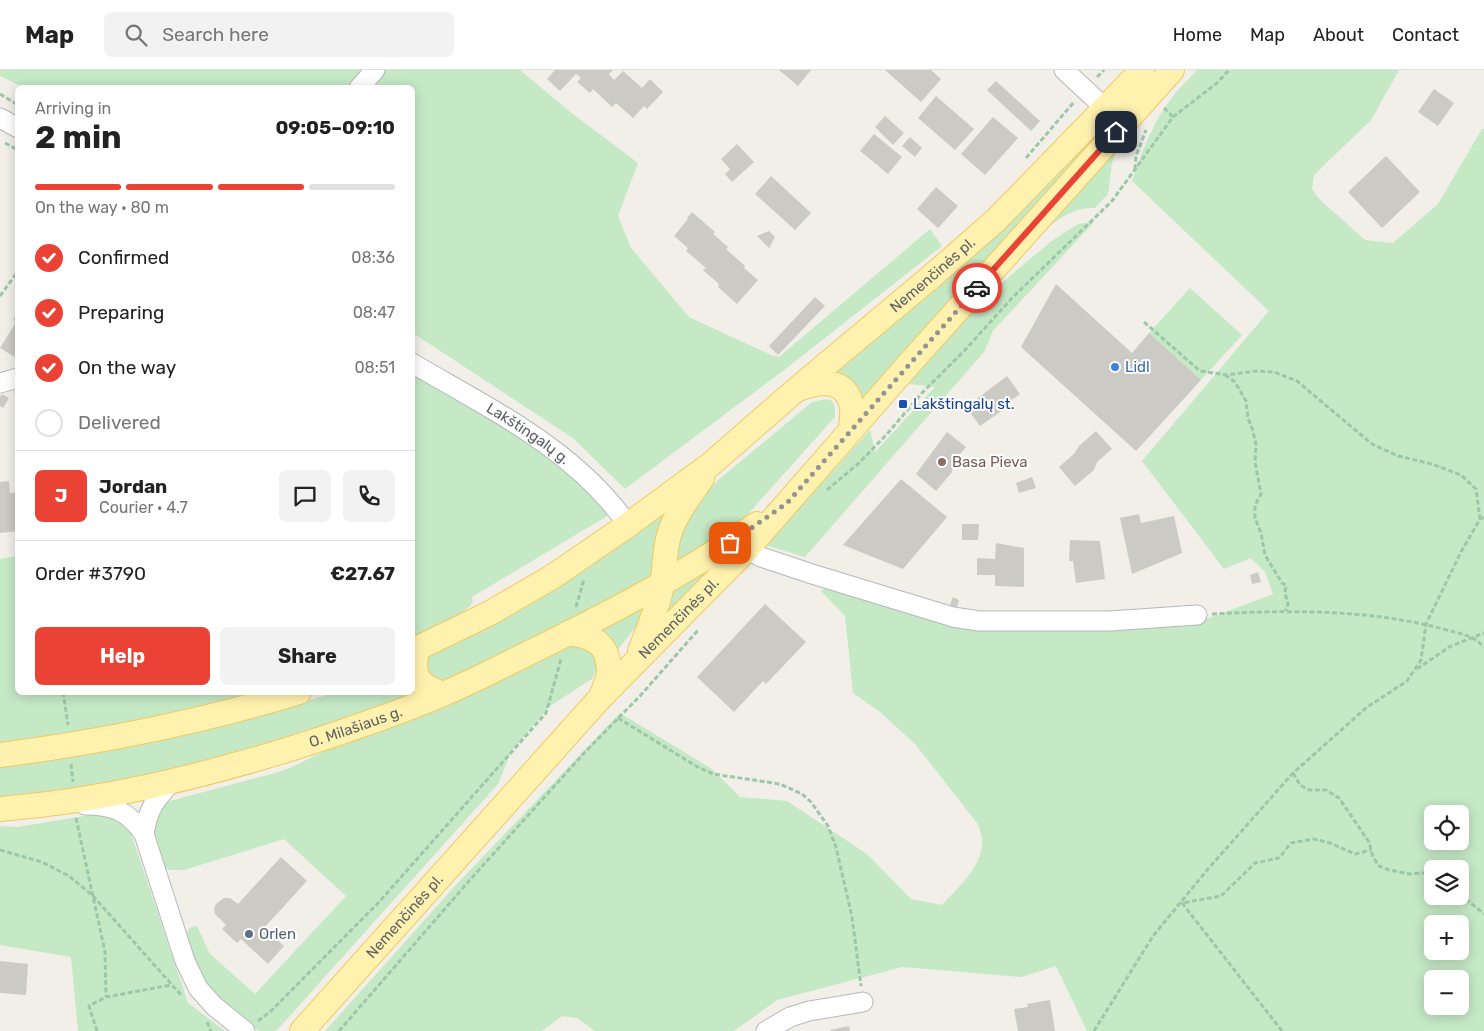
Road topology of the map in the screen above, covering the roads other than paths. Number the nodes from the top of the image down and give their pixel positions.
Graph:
1 (375, 70) edge
2 (1064, 70) edge
3 (1142, 70) edge
4 (1172, 70) edge
5 (361, 85) edge
6 (1106, 109) junction
7 (0, 118) edge
8 (15, 126) edge
9 (415, 365) edge
10 (15, 379) edge
11 (0, 383) edge
12 (797, 389) junction
13 (851, 430) junction
14 (711, 464) junction
15 (787, 503) junction
16 (628, 525) junction
17 (747, 549) junction
18 (662, 584) junction
19 (1197, 615) road end
20 (568, 633) junction
21 (415, 650) edge
22 (637, 660) junction
23 (415, 669) edge
24 (443, 694) junction
25 (290, 695) edge
26 (601, 697) junction
27 (0, 755) edge
28 (173, 781) junction
29 (66, 803) junction
30 (0, 809) edge
31 (144, 834) junction
32 (863, 1002) road end
33 (249, 1028) edge
34 (302, 1031) edge
35 (766, 1031) edge

1 - 5 street
2 - 6 street
3 - 6 main road, Nemenčinės pl.
4 - 13 main road, Nemenčinės pl.
6 - 12 main road, Nemenčinės pl.
7 - 8 street
9 - 16 street, Lakštingalų g.
10 - 11 street
12 - 13 main road
12 - 14 main road, Nemenčinės pl.
13 - 15 main road, Nemenčinės pl.
14 - 16 main road
14 - 18 main road
15 - 17 main road, Nemenčinės pl.
15 - 18 main road, O. Milašiaus g.
16 - 21 main road
17 - 19 street
17 - 22 main road, Nemenčinės pl.
18 - 20 main road, O. Milašiaus g.
18 - 22 main road
20 - 24 main road, O. Milašiaus g.
20 - 26 main road
22 - 26 main road, Nemenčinės pl.
23 - 24 main road
24 - 28 main road, O. Milašiaus g.
25 - 27 main road
26 - 34 main road, Nemenčinės pl.
28 - 29 main road, O. Milašiaus g.
28 - 31 street
29 - 30 main road, O. Milašiaus g.
29 - 31 street
31 - 33 street
32 - 35 street

